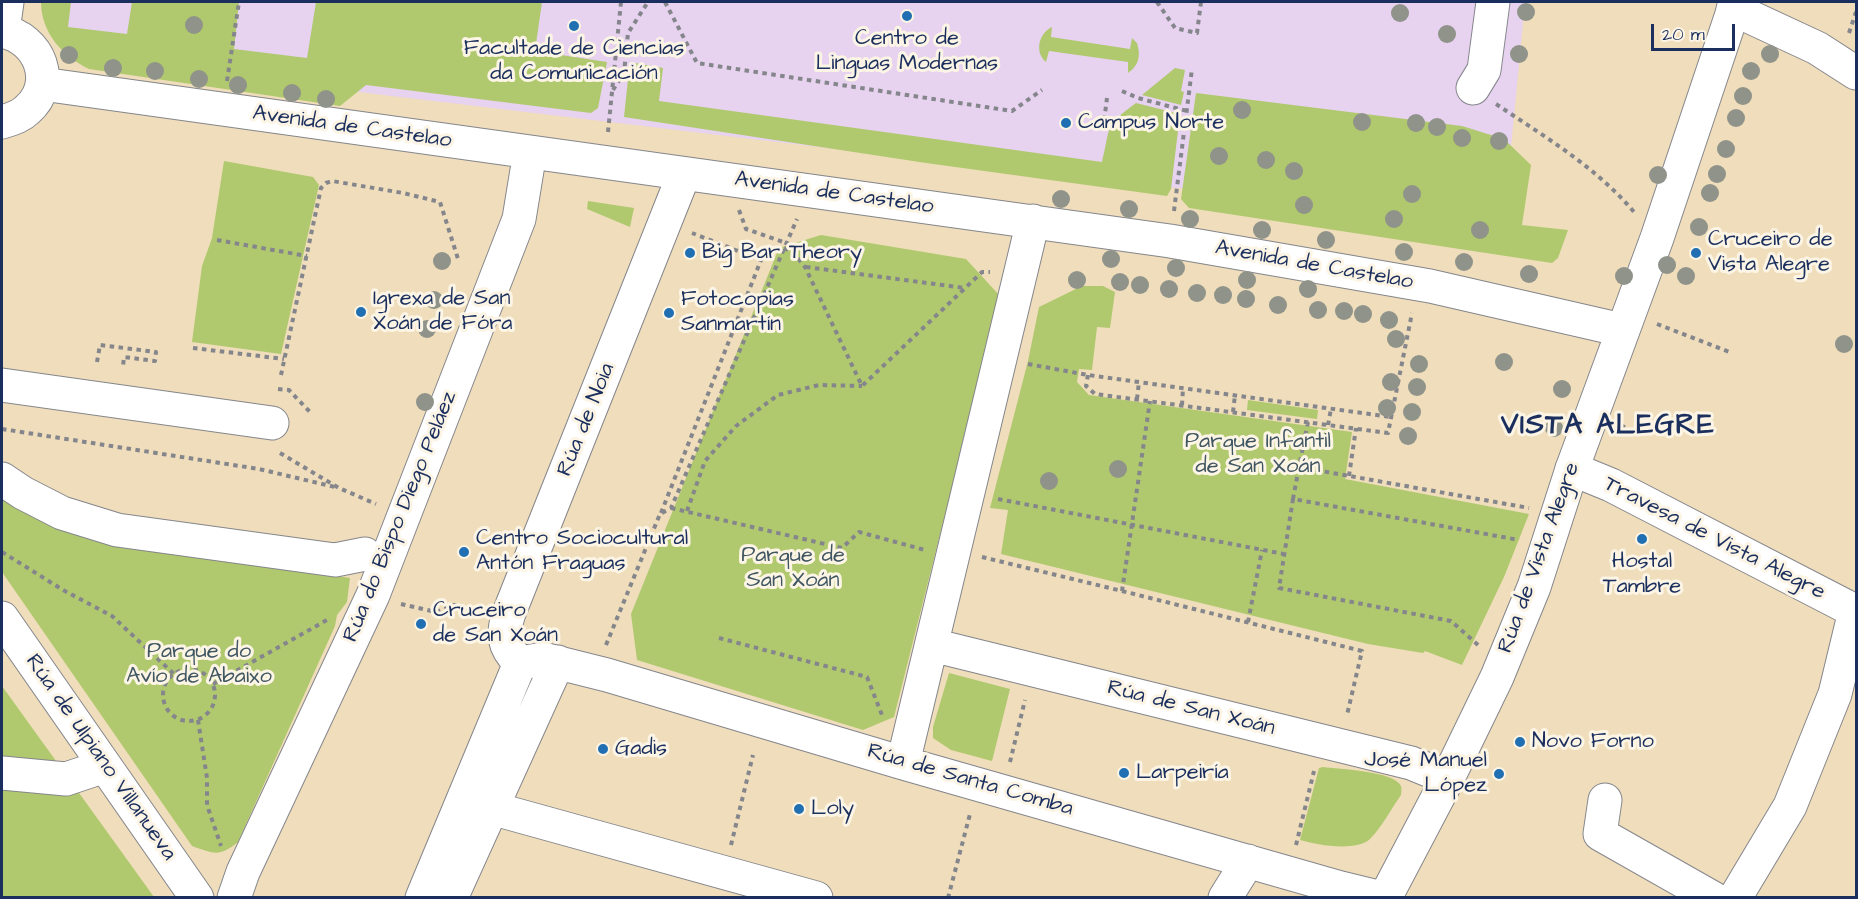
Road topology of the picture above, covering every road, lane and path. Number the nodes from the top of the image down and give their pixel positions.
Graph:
1 (238, 2) edge
2 (621, 2) edge
3 (648, 2) edge
4 (665, 2) edge
5 (1157, 2) edge
6 (1202, 2) edge
7 (1493, 2) edge
8 (1735, 5) edge
9 (4, 21) edge
10 (1192, 69) dead end
11 (1857, 73) edge
12 (227, 82) dead end
13 (42, 84) junction
14 (1473, 88) joint
15 (1042, 90) dead end
16 (613, 91) junction
17 (1122, 91) dead end
18 (1107, 98) dead end
19 (1187, 111) junction
20 (2, 122) edge
21 (1102, 129) dead end
22 (608, 136) dead end
23 (530, 152) junction
24 (684, 174) junction
25 (1175, 198) dead end
26 (738, 208) dead end
27 (798, 217) dead end
28 (1639, 217) dead end
29 (1033, 221) junction
30 (666, 223) junction
31 (217, 240) dead end
32 (785, 245) junction
33 (307, 256) junction
34 (459, 262) dead end
35 (805, 267) junction
36 (982, 272) dead end
37 (965, 288) junction
38 (1413, 309) dead end
39 (1656, 324) dead end
40 (1622, 330) junction
41 (193, 348) dead end
42 (1732, 353) dead end
43 (285, 359) junction
44 (97, 362) dead end
45 (1018, 362) dead end
46 (123, 366) dead end
47 (281, 375) dead end
48 (1088, 375) junction
49 (1140, 382) junction
50 (2, 385) edge
51 (862, 386) junction
52 (1183, 388) junction
53 (278, 389) dead end
54 (1235, 395) junction
55 (1137, 399) junction
56 (1150, 401) junction
57 (1182, 405) junction
58 (1331, 409) junction
59 (1233, 412) junction
60 (312, 414) dead end
61 (1391, 417) junction
62 (1308, 422) junction
63 (1328, 425) junction
64 (1356, 428) junction
65 (2, 429) edge
66 (275, 438) joint
67 (1299, 467) junction
68 (1572, 469) junction
69 (1349, 476) junction
70 (2, 479) edge
71 (339, 488) junction
72 (996, 499) dead end
73 (1293, 500) junction
74 (382, 507) dead end
75 (671, 508) junction
76 (1539, 510) dead end
77 (687, 511) junction
78 (660, 514) junction
79 (1131, 525) junction
80 (1527, 541) dead end
81 (911, 546) dead end
82 (1262, 550) junction
83 (2, 552) edge
84 (365, 554) dead end
85 (971, 554) dead end
86 (1284, 554) junction
87 (1122, 591) junction
88 (391, 601) dead end
89 (1856, 606) edge
90 (337, 615) dead end
91 (484, 616) dead end
92 (2, 618) edge
93 (1248, 622) junction
94 (719, 638) dead end
95 (932, 645) junction
96 (605, 646) dead end
97 (1483, 649) dead end
98 (558, 662) junction
99 (520, 663) junction
100 (174, 674) junction
101 (213, 684) junction
102 (1026, 699) dead end
103 (1347, 715) dead end
104 (882, 716) dead end
105 (198, 720) junction
106 (753, 755) dead end
107 (903, 763) junction
108 (105, 766) junction
109 (1009, 766) dead end
110 (2, 773) edge
111 (1448, 778) junction
112 (1605, 800) dead end
113 (972, 807) dead end
114 (491, 808) junction
115 (1248, 861) junction
116 (177, 868) junction
117 (724, 872) junction
118 (234, 874) edge
119 (197, 897) edge
120 (423, 897) edge
121 (451, 897) edge
122 (816, 897) edge
123 (948, 897) edge
124 (1225, 897) edge
125 (1383, 897) edge
126 (1713, 897) edge
127 (1735, 897) edge

1 - 12 path
2 - 16 path
3 - 16 path
4 - 15 path
5 - 6 path
7 - 14 street
8 - 11 street
8 - 40 street, Rúa de Vista Alegre
9 - 13 street
10 - 19 path
13 - 20 street
13 - 23 street, Avenida de Castelao
14 - 28 path
16 - 22 path
17 - 19 path
18 - 21 path
19 - 25 path
23 - 24 street, Avenida de Castelao
23 - 118 street, Rúa do Bispo Diego Peláez
24 - 29 street, Avenida de Castelao
24 - 30 street, Rúa de Noia
26 - 32 path
27 - 32 path
29 - 40 street, Avenida de Castelao
29 - 95 street
30 - 78 path
30 - 99 street, Rúa de Noia
31 - 33 path
32 - 35 path
32 - 75 path
33 - 34 path
33 - 43 path
35 - 37 path
35 - 51 path
36 - 37 path
37 - 51 path
38 - 61 path
39 - 42 path
40 - 68 street, Rúa de Vista Alegre
41 - 43 path
43 - 47 path
44 - 46 path
45 - 48 path
48 - 49 path
48 - 55 path
49 - 52 path
49 - 55 path
50 - 66 street
51 - 77 path
52 - 54 path
52 - 57 path
53 - 60 path
54 - 58 path
54 - 59 path
55 - 56 path
56 - 57 path
56 - 79 path
57 - 59 path
58 - 61 path
58 - 63 path
59 - 62 path
61 - 64 path
62 - 63 path
62 - 67 path
63 - 64 path
64 - 69 path
65 - 71 path
66 - 71 path
67 - 69 path
67 - 73 path
68 - 89 street, Travesa de Vista Alegre
68 - 111 street, Rúa de Vista Alegre
69 - 76 path
70 - 84 street
71 - 74 path
72 - 79 path
73 - 80 path
73 - 86 path
75 - 77 path
75 - 78 path
77 - 81 path
78 - 96 path
79 - 82 path
79 - 87 path
82 - 86 path
82 - 93 path
83 - 100 path
85 - 87 path
86 - 97 path
87 - 93 path
88 - 91 path
89 - 127 street, Travesa de Vista Alegre
90 - 101 path
92 - 108 street, Rúa de Ulpiano Villanueva
93 - 103 path
94 - 104 path
95 - 107 street
95 - 111 street, Rúa de San Xoán
98 - 99 street
98 - 107 street, Rúa de Santa Comba
98 - 114 street
99 - 120 street
100 - 101 path
100 - 105 path
101 - 105 path
102 - 109 path
105 - 118 path
106 - 117 path
107 - 115 street, Rúa de Santa Comba
108 - 110 street
108 - 116 street, Rúa de Ulpiano Villanueva
111 - 125 street, Rúa de Vista Alegre
112 - 126 street
113 - 123 path
114 - 117 street
114 - 121 street
115 - 124 street
115 - 125 street, Rúa de Santa Comba
116 - 118 street
116 - 119 street, Rúa de Ulpiano Villanueva
117 - 122 street

